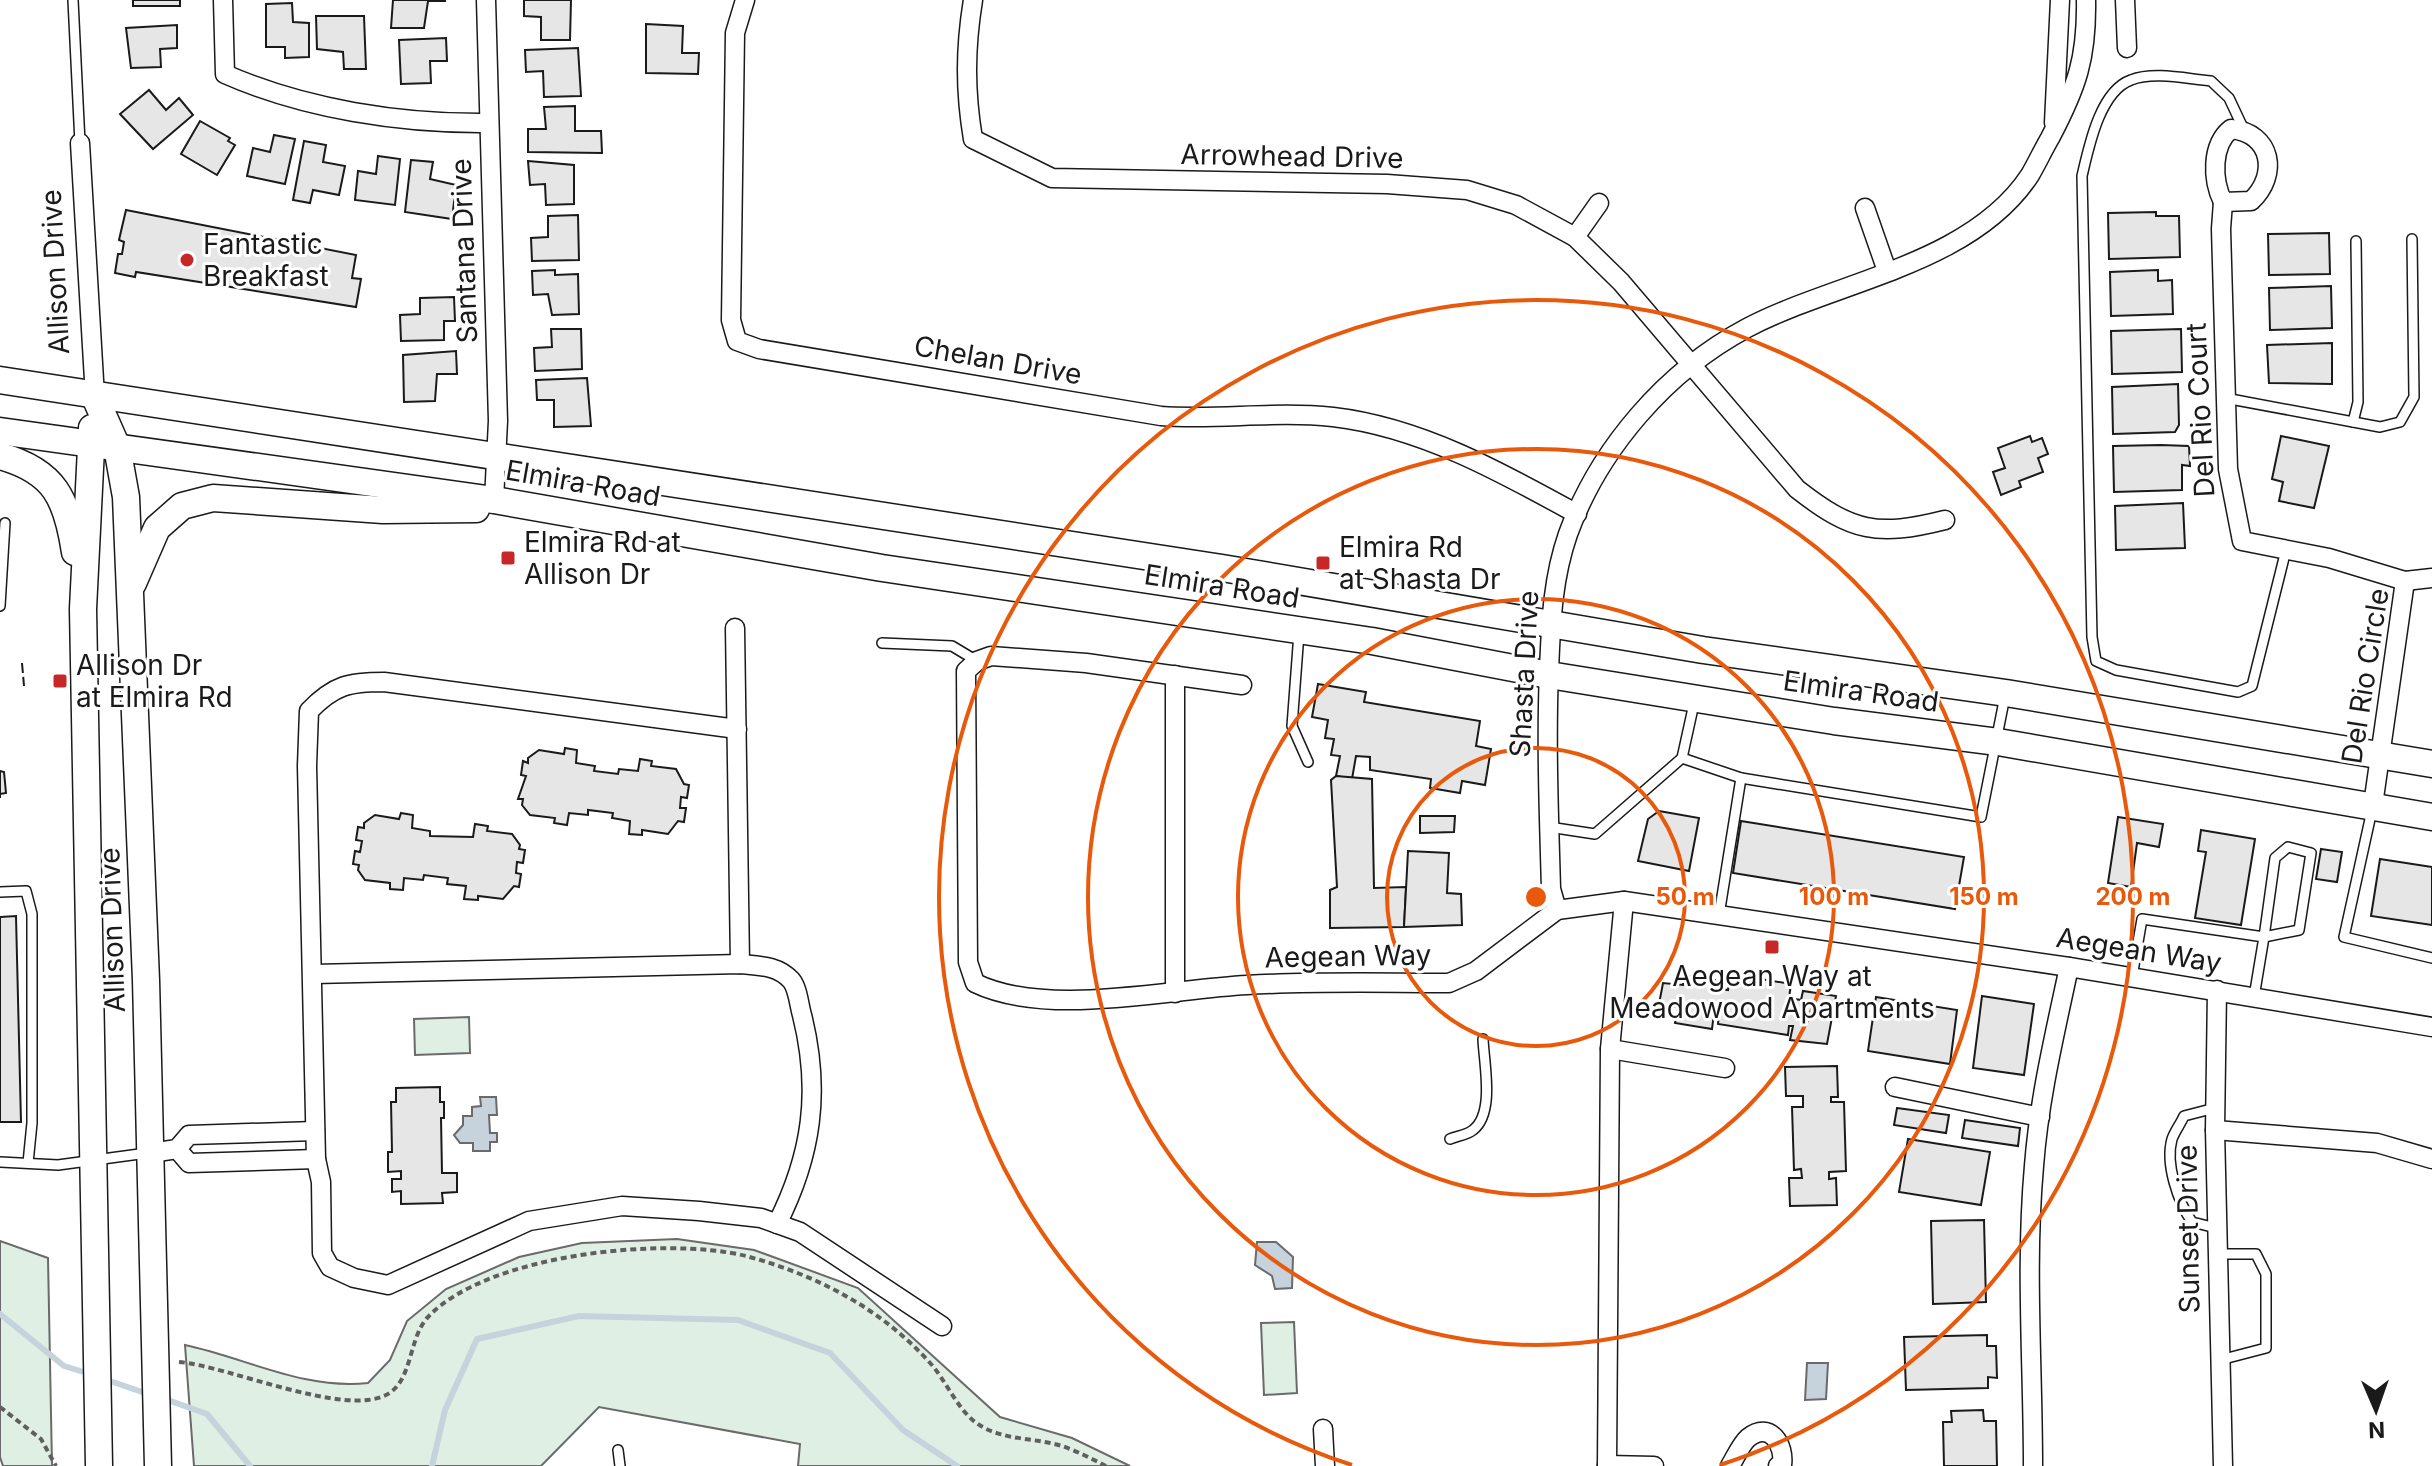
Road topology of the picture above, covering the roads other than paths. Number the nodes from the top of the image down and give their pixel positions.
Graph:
1 (73, 0) edge
2 (223, 0) edge
3 (486, 0) edge
4 (745, 0) edge
5 (973, 0) edge
6 (2060, 0) edge
7 (2086, 0) edge
8 (2125, 0) edge
9 (2127, 48) dead end
10 (488, 123) junction
11 (2054, 130) junction
12 (2245, 130) junction
13 (80, 143) joint
14 (2223, 202) junction
15 (1599, 203) dead end
16 (1865, 208) dead end
17 (1575, 237) junction
18 (2412, 239) dead end
19 (2356, 241) dead end
20 (1887, 271) junction
21 (1692, 365) junction
22 (0, 380) edge
23 (95, 397) junction
24 (2225, 398) junction
25 (2353, 422) junction
26 (0, 431) edge
27 (104, 445) junction
28 (0, 456) edge
29 (498, 459) junction
30 (506, 503) junction
31 (1577, 514) junction
32 (1945, 520) dead end
33 (5, 523) dead end
34 (2286, 550) junction
35 (2432, 578) edge
36 (2405, 581) junction
37 (130, 590) junction
38 (0, 606) edge
39 (83, 609) junction
40 (1551, 622) junction
41 (735, 628) dead end
42 (1299, 630) junction
43 (882, 643) dead end
44 (977, 661) junction
45 (1175, 675) junction
46 (1549, 675) junction
47 (1242, 685) dead end
48 (2006, 693) junction
49 (1695, 699) junction
50 (737, 729) junction
51 (1998, 742) junction
52 (2382, 756) junction
53 (1682, 758) junction
54 (1308, 762) dead end
55 (2432, 764) edge
56 (1741, 778) junction
57 (2373, 805) junction
58 (2432, 817) edge
59 (1549, 827) junction
60 (0, 892) edge
61 (1624, 901) junction
62 (1557, 910) junction
63 (1719, 915) junction
64 (2264, 937) junction
65 (2432, 958) edge
66 (740, 964) junction
67 (2069, 967) junction
68 (314, 974) junction
69 (2132, 977) junction
70 (2217, 990) junction
71 (1175, 993) junction
72 (2254, 997) junction
73 (2432, 1027) edge
74 (1483, 1039) dead end
75 (1610, 1049) junction
76 (1725, 1068) dead end
77 (1895, 1087) dead end
78 (2215, 1108) junction
79 (2040, 1117) junction
80 (2215, 1130) junction
81 (315, 1131) junction
82 (1450, 1139) dead end
83 (164, 1151) junction
84 (93, 1158) junction
85 (316, 1159) junction
86 (2432, 1159) edge
87 (0, 1162) edge
88 (28, 1163) junction
89 (777, 1224) junction
90 (2216, 1228) junction
91 (2216, 1254) junction
92 (942, 1326) dead end
93 (2219, 1360) junction
94 (1323, 1429) dead end
95 (618, 1450) dead end
96 (158, 1465) edge
97 (1607, 1465) edge
98 (99, 1466) edge
99 (620, 1466) edge
100 (1325, 1466) edge
101 (1654, 1466) edge
102 (1730, 1466) edge
103 (1778, 1466) edge
104 (2033, 1466) edge
105 (2223, 1466) edge

1 - 13 lane
2 - 10 street
3 - 10 street, Santana Drive
4 - 31 street, Chelan Drive
5 - 17 street, Arrowhead Drive
6 - 11 street, Shasta Drive
7 - 11 street, Shasta Drive
8 - 9 street
10 - 29 street, Santana Drive
11 - 20 street, Shasta Drive
12 - 14 street
12 - 14 street
12 - 34 lane
13 - 23 street, Allison Drive
14 - 24 street, Del Rio Court
15 - 17 street
16 - 20 street
17 - 21 street, Arrowhead Drive
18 - 25 lane
19 - 25 lane
20 - 21 street, Shasta Drive
21 - 31 street, Shasta Drive
21 - 32 street, Arrowhead Drive
22 - 23 main road, Elmira Road
23 - 27 main road, Allison Drive
23 - 29 main road, Elmira Road
24 - 25 lane
24 - 34 street, Del Rio Court
26 - 27 main road, Elmira Road
27 - 30 main road, Elmira Road
27 - 37 main road, Allison Drive
27 - 39 main road, Allison Drive
28 - 39 main road
29 - 30 street, Santana Drive
29 - 40 main road, Elmira Road
30 - 37 main road
30 - 42 main road, Elmira Road
31 - 40 street, Shasta Drive
33 - 38 lane
34 - 36 street, Del Rio Court
35 - 36 street, Del Rio Circle
36 - 52 street, Del Rio Circle
37 - 83 main road, Allison Drive
39 - 84 main road, Allison Drive
40 - 46 street, Shasta Drive
40 - 48 main road, Elmira Road
41 - 50 street
42 - 46 main road, Elmira Road
42 - 54 lane
43 - 44 lane
44 - 45 street
44 - 71 street, Aegean Way
45 - 47 street
45 - 71 street
46 - 49 main road, Elmira Road
46 - 59 street, Shasta Drive
48 - 51 lane
48 - 52 main road, Elmira Road
49 - 51 main road, Elmira Road
49 - 53 lane
50 - 66 street
50 - 68 street
51 - 56 lane
51 - 57 main road, Elmira Road
52 - 55 main road, Elmira Road
52 - 57 street, Del Rio Circle
53 - 56 lane
53 - 59 lane
56 - 63 lane
57 - 58 main road, Elmira Road
57 - 65 lane
59 - 62 street, Shasta Drive
60 - 88 lane
61 - 62 street, Aegean Way
61 - 63 street, Aegean Way
61 - 75 street
62 - 71 street, Aegean Way
63 - 67 street, Aegean Way
64 - 64 lane
64 - 69 lane
64 - 72 lane
66 - 68 street
66 - 89 street
67 - 69 street, Aegean Way
67 - 79 street
68 - 81 street
69 - 70 street, Aegean Way
70 - 72 street, Aegean Way
70 - 78 street, Sunset Drive
72 - 73 street, Aegean Way
74 - 82 lane
75 - 76 street
75 - 97 street
77 - 79 street
78 - 80 street, Sunset Drive
78 - 90 lane
79 - 104 street
80 - 86 street
80 - 90 street, Sunset Drive
81 - 83 street
81 - 85 street
83 - 84 lane
83 - 85 street
83 - 96 main road, Allison Drive
84 - 88 lane
84 - 98 main road, Allison Drive
85 - 89 street
87 - 88 lane
89 - 92 street
90 - 91 street, Sunset Drive
91 - 93 street, Sunset Drive
91 - 93 lane
93 - 105 street, Sunset Drive
94 - 100 street
95 - 99 lane
97 - 101 street
102 - 103 street

